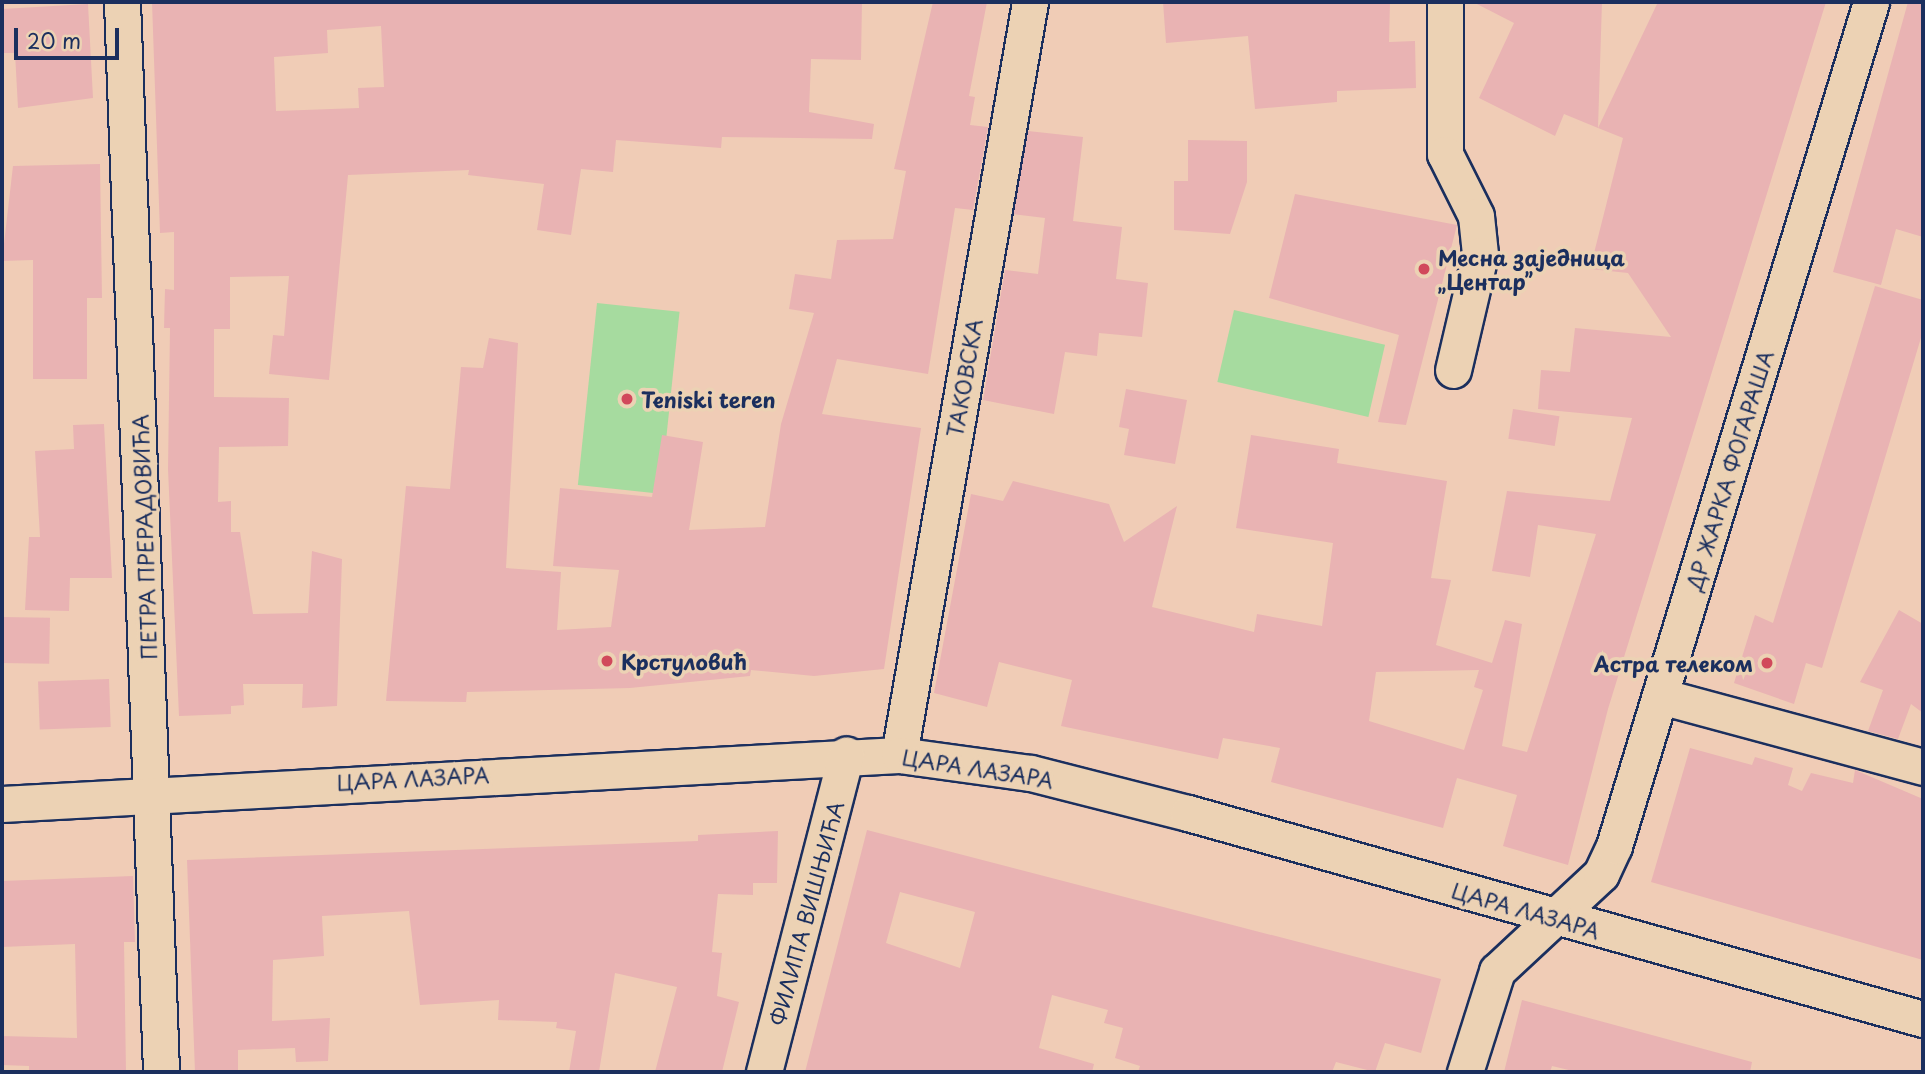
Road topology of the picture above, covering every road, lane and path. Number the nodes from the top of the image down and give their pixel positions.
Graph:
1 (122, 2) edge
2 (1030, 2) edge
3 (1445, 2) edge
4 (1871, 2) edge
5 (1453, 370) dead end
6 (1660, 696) junction
7 (846, 754) junction
8 (899, 754) junction
9 (1923, 768) edge
10 (153, 796) junction
11 (2, 804) edge
12 (1552, 918) junction
13 (1923, 1019) edge
14 (161, 1072) edge
15 (764, 1072) edge
16 (1465, 1072) edge

1 - 10 street, ПЕТРА ПРЕРАДОВИЋА
2 - 8 street, ТАКОВСКА
3 - 5 street
4 - 6 street, ДР ЖАРКА ФОГАРАША
6 - 9 street
6 - 12 street, ДР ЖАРКА ФОГАРАША
7 - 8 street, ЦАРА ЛАЗАРА
7 - 10 street, ЦАРА ЛАЗАРА
7 - 15 street, ФИЛИПА ВИШЊИЋА
8 - 12 street, ЦАРА ЛАЗАРА
10 - 11 street, ЦАРА ЛАЗАРА
10 - 14 street, ПЕТРА ПРЕРАДОВИЋА
12 - 13 street, ЦАРА ЛАЗАРА
12 - 16 street, ДР ЖАРКА ФОГАРАША

